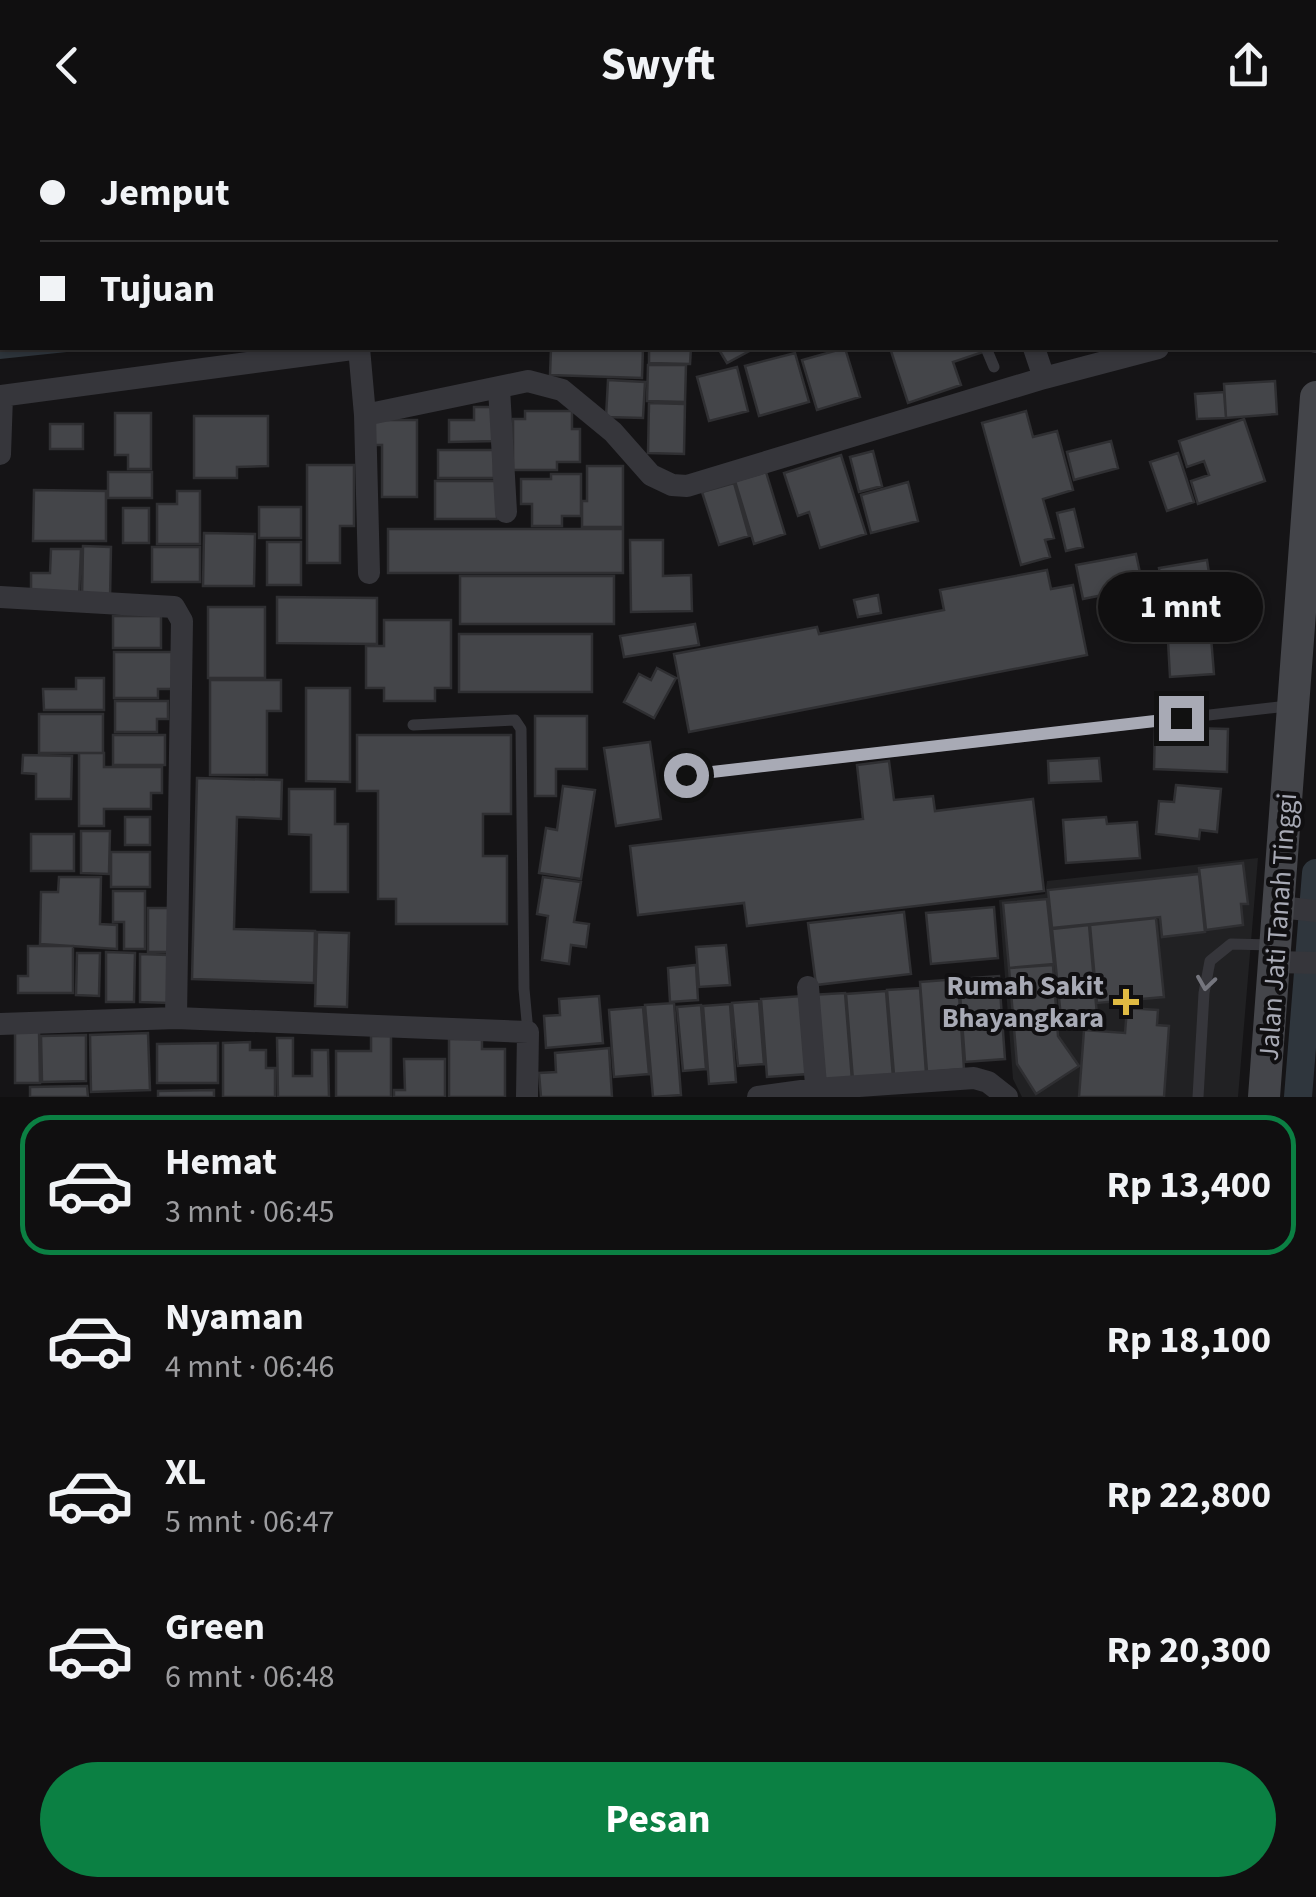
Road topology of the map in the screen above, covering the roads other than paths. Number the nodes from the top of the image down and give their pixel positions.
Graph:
1 (344, 350) edge
2 (359, 350) edge
3 (987, 350) edge
4 (1035, 350) edge
5 (1150, 350) edge
6 (994, 366) dead end
7 (1044, 378) junction
8 (498, 388) junction
9 (1, 396) edge
10 (1316, 397) edge
11 (365, 415) junction
12 (0, 454) edge
13 (506, 512) dead end
14 (369, 574) dead end
15 (0, 597) edge
16 (1295, 705) junction
17 (413, 724) dead end
18 (686, 775) dead end
19 (1280, 907) junction
20 (1316, 911) edge
21 (1277, 954) junction
22 (1316, 963) edge
23 (808, 987) dead end
24 (176, 1018) junction
25 (0, 1024) edge
26 (528, 1032) junction
27 (816, 1093) edge
28 (527, 1097) edge
29 (758, 1097) edge
30 (1007, 1097) edge
31 (1198, 1097) edge
32 (1264, 1097) edge

1 - 9 street
2 - 11 street
3 - 6 lane
4 - 7 street
5 - 7 street
7 - 8 street
8 - 11 street
8 - 13 street
9 - 12 street
10 - 16 main road, Jalan Jati Tanah Tinggi
11 - 14 street
15 - 24 street
16 - 18 lane
16 - 19 main road, Jalan Jati Tanah Tinggi
17 - 26 lane
19 - 20 street
19 - 21 main road, Jalan Jati Tanah Tinggi
21 - 22 street
21 -> 31 lane
21 - 32 main road, Jalan Jati Tanah Tinggi
23 - 27 street
24 - 25 street
24 - 26 street
26 - 28 street
27 - 29 street
27 - 30 street

